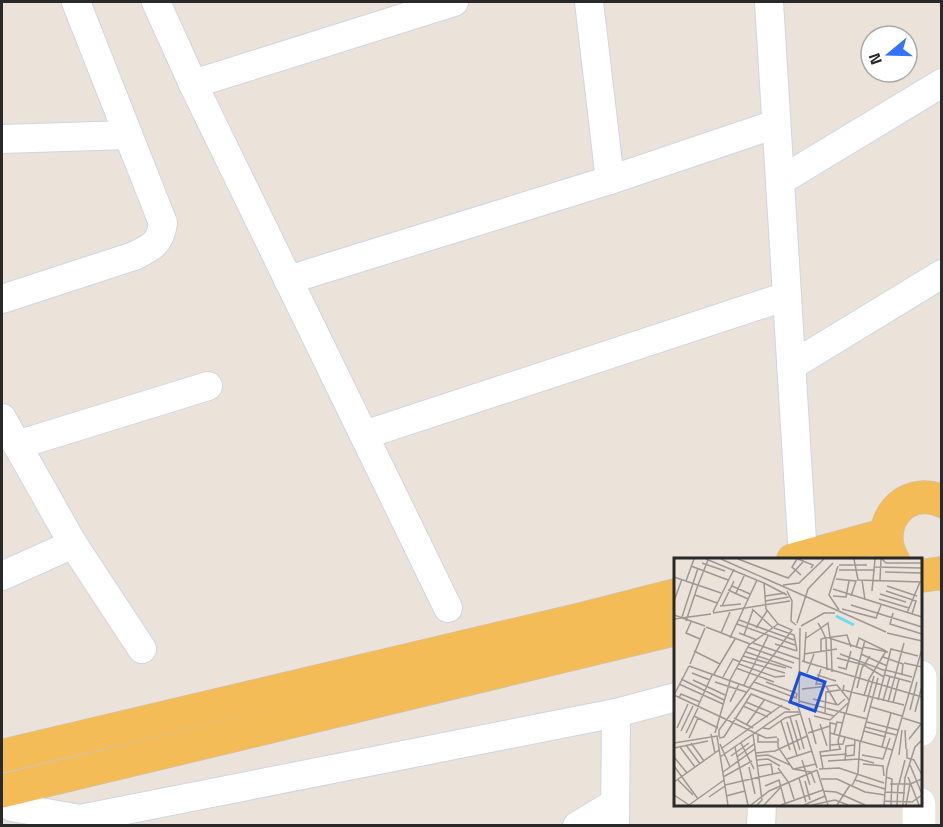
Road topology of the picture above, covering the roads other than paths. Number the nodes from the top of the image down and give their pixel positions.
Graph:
1 (76, 2) edge
2 (156, 2) edge
3 (454, 2) edge
4 (589, 2) edge
5 (769, 2) edge
6 (942, 83) edge
7 (193, 84) junction
8 (776, 124) junction
9 (128, 135) junction
10 (2, 139) edge
11 (610, 180) junction
12 (780, 181) junction
13 (942, 274) edge
14 (288, 280) junction
15 (787, 296) junction
16 (2, 299) edge
17 (791, 366) junction
18 (208, 386) dead end
19 (2, 418) edge
20 (364, 435) junction
21 (16, 445) junction
22 (942, 501) edge
23 (73, 544) junction
24 (889, 547) edge
25 (798, 558) edge
26 (806, 558) edge
27 (942, 573) edge
28 (2, 576) edge
29 (922, 576) edge
30 (674, 596) edge
31 (448, 608) dead end
32 (674, 628) edge
33 (142, 649) dead end
34 (674, 698) edge
35 (616, 713) junction
36 (2, 756) edge
37 (3, 790) edge
38 (762, 806) edge
39 (919, 806) edge
40 (615, 814) edge
41 (81, 822) edge
42 (577, 825) edge
43 (761, 825) edge
44 (919, 825) edge

1 - 9 street
2 - 7 street
3 - 7 street
4 - 11 street
5 - 8 street
6 - 12 street
7 - 14 street
8 - 11 street
8 - 12 street
9 - 10 street
9 - 16 street
11 - 14 street
12 - 15 street
13 - 17 street
14 - 20 street
15 - 17 street
15 - 20 street
17 - 25 street
18 - 21 street
19 - 21 street
20 - 31 street
21 - 23 street
22 - 24 main road
23 - 28 street
23 - 33 street
24 - 26 main road
27 - 29 main road
30 - 36 main road
32 - 37 main road
34 - 35 street
35 - 40 street
35 - 41 street
37 - 41 street
38 - 43 street
39 - 44 street
40 - 42 street

